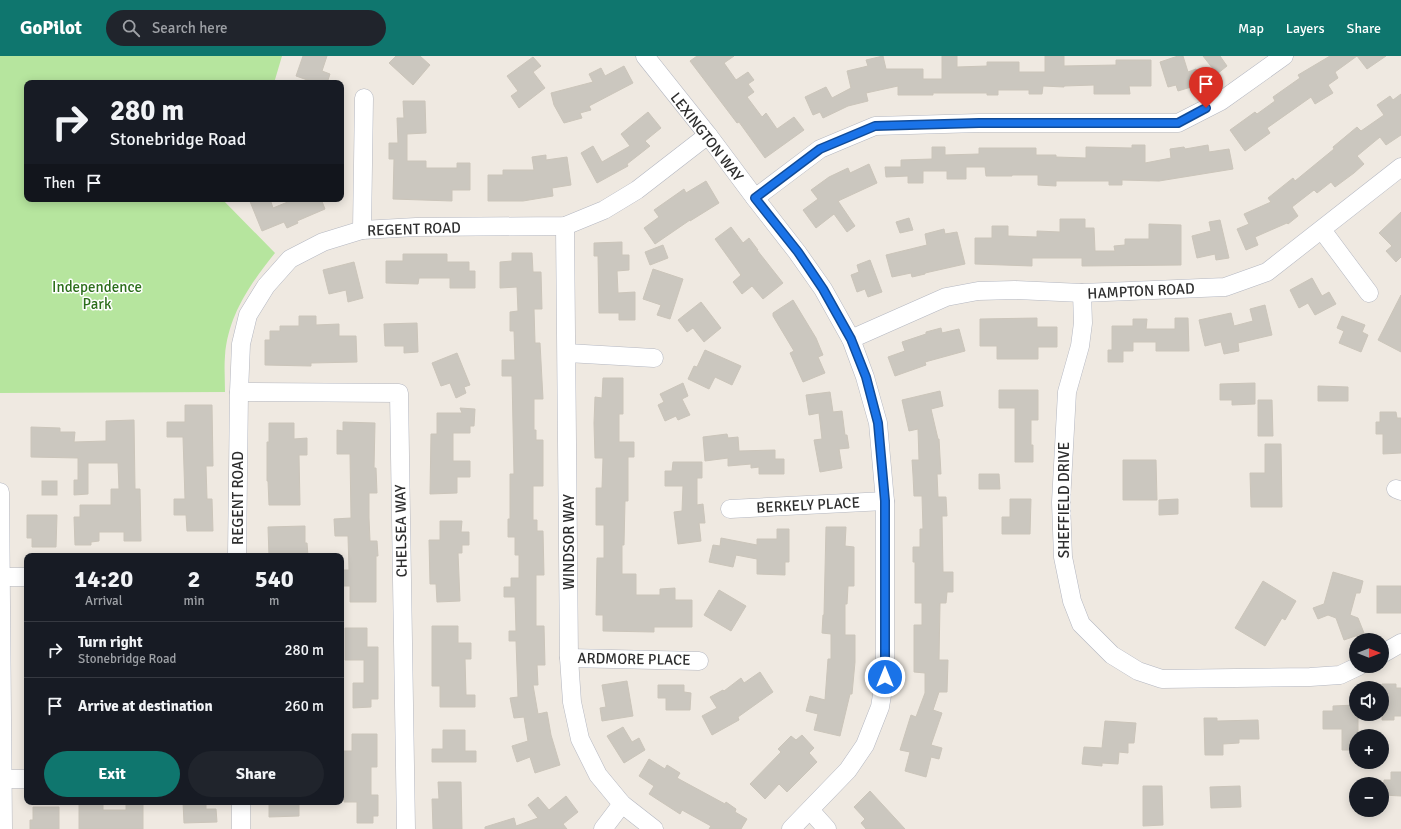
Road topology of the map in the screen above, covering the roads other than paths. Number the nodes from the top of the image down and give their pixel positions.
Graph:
1 (645, 56) edge
2 (1284, 56) edge
3 (364, 98) dead end
4 (708, 135) junction
5 (1401, 167) edge
6 (755, 198) junction
7 (565, 226) junction
8 (362, 230) junction
9 (1322, 230) junction
10 (1082, 293) junction
11 (1369, 293) dead end
12 (851, 339) junction
13 (567, 353) junction
14 (654, 358) dead end
15 (239, 392) junction
16 (0, 492) edge
17 (885, 501) junction
18 (730, 508) dead end
19 (238, 553) edge
20 (1, 577) edge
21 (24, 577) edge
22 (1401, 643) edge
23 (1389, 650) edge
24 (570, 658) junction
25 (699, 661) dead end
26 (1349, 671) edge
27 (2, 779) edge
28 (24, 779) edge
29 (622, 804) junction
30 (241, 805) edge
31 (810, 810) junction
32 (3, 829) edge
33 (241, 829) edge
34 (406, 829) edge
35 (603, 829) edge
36 (654, 829) edge
37 (791, 829) edge
38 (827, 829) edge

1 - 4 street, LEXINGTON WAY
2 - 6 street
3 - 8 street
4 - 6 street, LEXINGTON WAY
4 - 7 street, REGENT ROAD
5 - 9 street, HAMPTON ROAD
6 - 12 street, LEXINGTON WAY
7 - 8 street, REGENT ROAD
7 - 13 street, WINDSOR WAY
8 - 15 street, REGENT ROAD
9 - 10 street, HAMPTON ROAD
9 - 11 street
10 - 12 street, HAMPTON ROAD
10 - 26 street, SHEFFIELD DRIVE
12 - 17 street, LEXINGTON WAY
13 - 14 street
13 - 24 street, WINDSOR WAY
15 - 19 street, REGENT ROAD
15 - 34 street, CHELSEA WAY
16 - 20 street
17 - 18 street, BERKELY PLACE
17 - 31 street, LEXINGTON WAY
20 - 21 street
20 - 27 street
22 - 23 street
24 - 25 street, ARDMORE PLACE
24 - 29 street, WINDSOR WAY
27 - 28 street
27 - 32 street
29 - 35 street
29 - 36 street, WINDSOR WAY
30 - 33 street
31 - 37 street, LEXINGTON WAY
31 - 38 street

